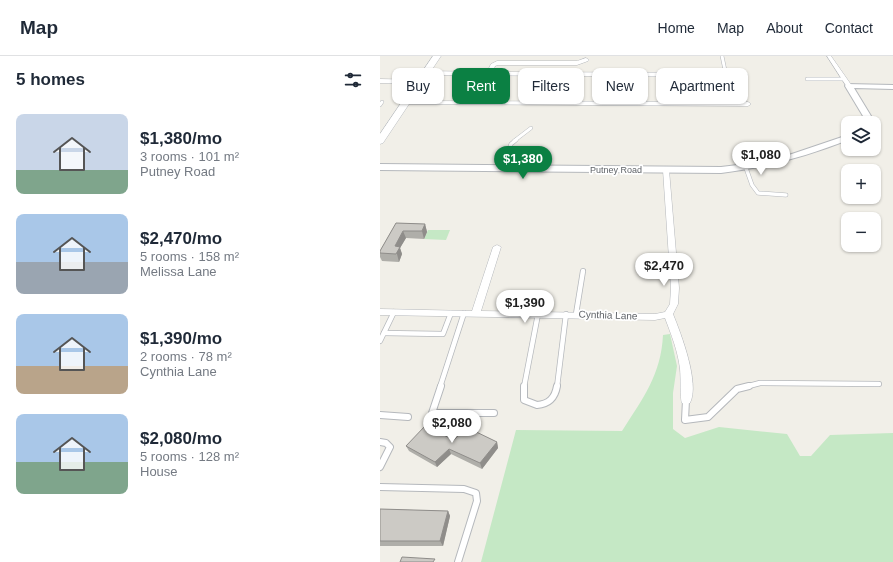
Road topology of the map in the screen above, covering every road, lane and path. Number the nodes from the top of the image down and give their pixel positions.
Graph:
1 (437, 56) edge
2 (722, 56) edge
3 (829, 56) edge
4 (586, 60) dead end
5 (430, 68) edge
6 (492, 68) edge
7 (725, 68) edge
8 (510, 74) edge
9 (656, 75) edge
10 (806, 79) dead end
11 (843, 79) junction
12 (380, 81) edge
13 (392, 81) edge
14 (849, 86) junction
15 (893, 87) edge
16 (444, 102) edge
17 (656, 103) edge
18 (406, 104) edge
19 (867, 116) edge
20 (531, 128) dead end
21 (841, 139) edge
22 (380, 141) edge
23 (503, 166) junction
24 (380, 167) edge
25 (746, 168) junction
26 (666, 170) junction
27 (786, 195) dead end
28 (497, 247) dead end
29 (583, 271) dead end
30 (380, 312) edge
31 (394, 312) junction
32 (451, 313) junction
33 (464, 313) junction
34 (476, 313) junction
35 (538, 314) junction
36 (566, 314) junction
37 (576, 314) junction
38 (668, 314) junction
39 (384, 333) junction
40 (380, 341) edge
41 (879, 384) dead end
42 (686, 400) joint
43 (494, 413) dead end
44 (380, 415) edge
45 (408, 416) dead end
46 (380, 442) edge
47 (380, 467) edge
48 (380, 487) edge
49 (458, 562) edge

1 - 5 main road
2 - 7 lane
3 - 11 street
4 - 6 street
8 - 9 street
10 - 11 lane
11 - 14 street
12 - 13 street
14 - 15 street
14 - 19 street
16 - 17 street
18 - 22 main road
20 - 23 lane
21 - 25 street, Putney Road
23 - 24 street, Putney Road
23 - 26 street, Putney Road
25 - 26 street, Putney Road
25 - 27 lane
26 - 38 street
28 - 34 street
29 - 37 lane
30 - 31 street, Cynthia Lane
31 - 32 street, Cynthia Lane
31 - 39 lane
32 - 33 street, Cynthia Lane
32 - 39 lane
33 - 34 street, Cynthia Lane
33 - 43 lane
34 - 35 street, Cynthia Lane
35 - 36 street, Cynthia Lane
35 - 36 lane
36 - 37 street, Cynthia Lane
37 - 38 street, Cynthia Lane
38 - 42 street
39 - 40 lane
41 - 42 lane
44 - 45 lane
46 - 47 lane
48 - 49 lane

